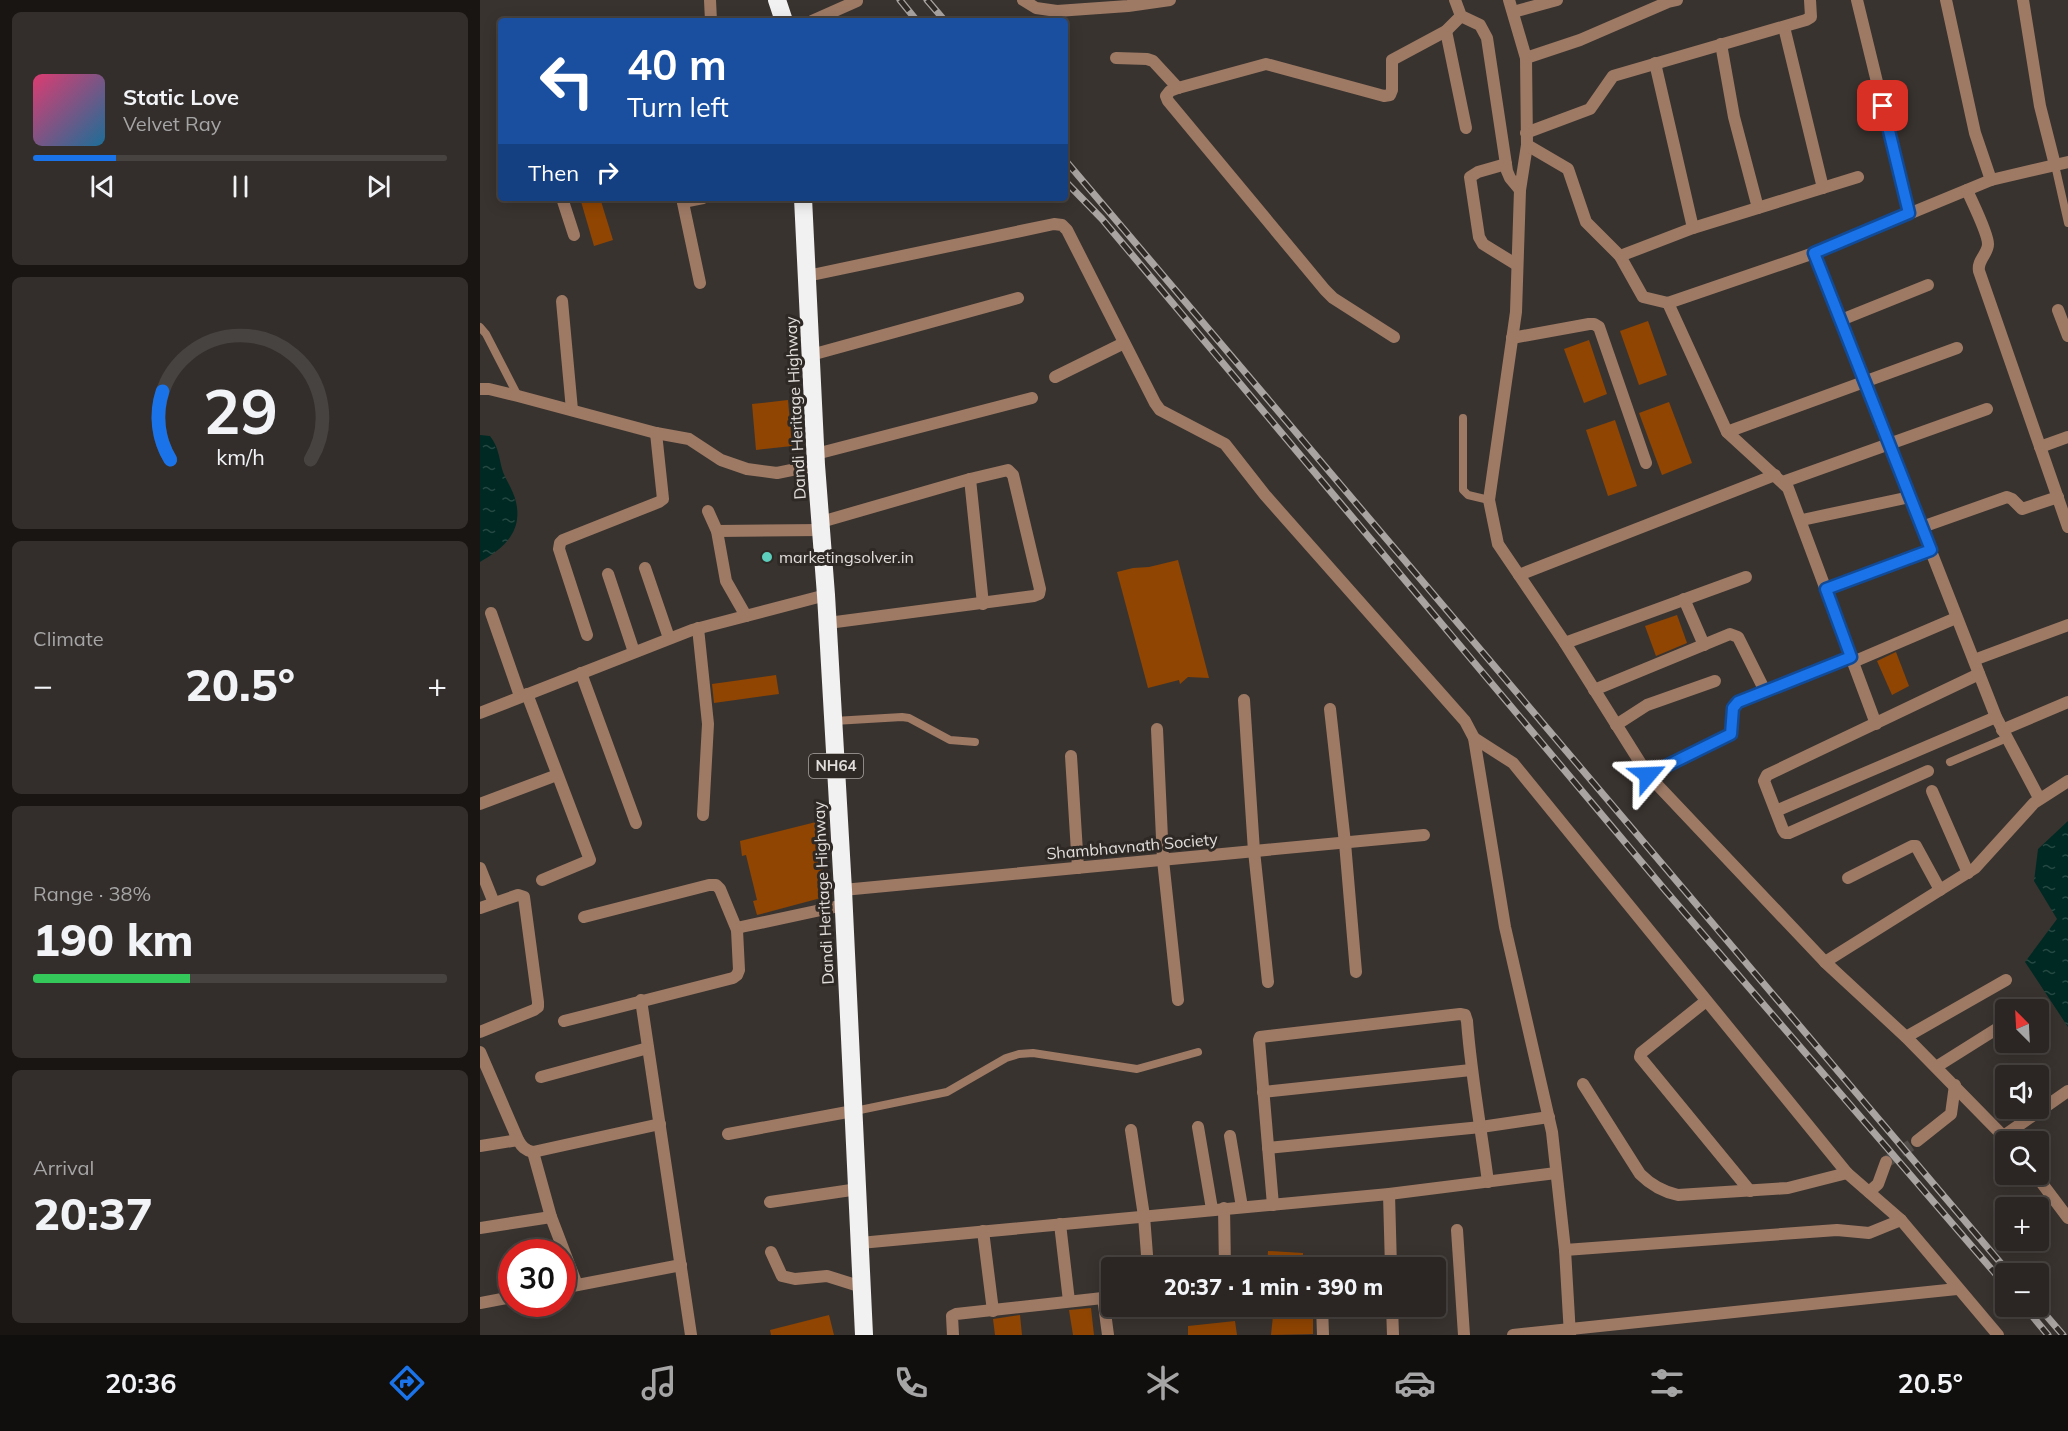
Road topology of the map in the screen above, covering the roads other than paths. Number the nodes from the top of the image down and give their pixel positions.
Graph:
1 (710, 0) edge
2 (777, 0) edge
3 (1170, 0) edge
4 (1455, 0) edge
5 (1509, 0) edge
6 (1557, 0) edge
7 (1677, 0) edge
8 (1810, 0) edge
9 (1857, 0) edge
10 (1946, 0) edge
11 (2023, 0) edge
12 (857, 1) edge
13 (1028, 2) edge
14 (1089, 4) edge
15 (1513, 12) junction
16 (1461, 16) junction
17 (711, 18) edge
18 (783, 18) edge
19 (819, 18) edge
20 (1784, 27) junction
21 (1446, 31) junction
22 (1721, 44) junction
23 (1116, 58) dead end
24 (1526, 58) junction
25 (1655, 63) junction
26 (1178, 88) junction
27 (1466, 128) dead end
28 (1527, 139) junction
29 (2068, 162) edge
30 (1506, 164) junction
31 (2055, 165) junction
32 (1858, 177) dead end
33 (1991, 180) junction
34 (1823, 188) junction
35 (1520, 190) junction
36 (1967, 190) junction
37 (563, 201) edge
38 (683, 201) edge
39 (803, 201) edge
40 (1758, 208) junction
41 (1909, 213) junction
42 (2068, 223) edge
43 (1693, 228) junction
44 (574, 235) dead end
45 (1814, 253) junction
46 (1620, 256) junction
47 (1517, 265) junction
48 (807, 276) junction
49 (700, 283) dead end
50 (1928, 285) dead end
51 (1018, 298) dead end
52 (562, 301) dead end
53 (1668, 303) junction
54 (2058, 310) dead end
55 (1841, 320) junction
56 (480, 327) edge
57 (2068, 336) edge
58 (1394, 337) dead end
59 (1512, 338) junction
60 (1124, 343) junction
61 (1957, 348) dead end
62 (811, 354) junction
63 (1055, 377) dead end
64 (1865, 380) junction
65 (480, 389) edge
66 (518, 396) junction
67 (1032, 398) dead end
68 (1987, 409) dead end
69 (573, 410) junction
70 (1463, 418) dead end
71 (1727, 432) junction
72 (656, 433) junction
73 (2068, 437) edge
74 (1890, 444) junction
75 (2040, 447) junction
76 (816, 460) junction
77 (1646, 464) dead end
78 (1779, 478) junction
79 (970, 479) junction
80 (2058, 497) junction
81 (1910, 498) junction
82 (1489, 500) junction
83 (708, 511) dead end
84 (1802, 520) junction
85 (821, 526) junction
86 (1922, 527) junction
87 (2068, 527) edge
88 (717, 531) junction
89 (1931, 550) junction
90 (645, 568) dead end
91 (608, 574) dead end
92 (1519, 575) junction
93 (1746, 577) dead end
94 (1826, 589) junction
95 (826, 595) junction
96 (1684, 599) junction
97 (983, 604) junction
98 (491, 613) dead end
99 (746, 616) junction
100 (1956, 618) junction
101 (828, 623) junction
102 (2068, 626) edge
103 (698, 628) junction
104 (586, 635) dead end
105 (669, 638) junction
106 (1565, 643) junction
107 (1704, 645) junction
108 (634, 652) junction
109 (1852, 659) junction
110 (1974, 660) junction
111 (581, 673) junction
112 (1979, 674) junction
113 (1715, 681) dead end
114 (1594, 690) junction
115 (1765, 691) junction
116 (524, 695) junction
117 (1244, 700) dead end
118 (2068, 702) edge
119 (1330, 710) dead end
120 (480, 713) edge
121 (1996, 717) junction
122 (834, 721) junction
123 (1876, 724) junction
124 (1616, 725) junction
125 (1157, 729) dead end
126 (2004, 734) junction
127 (1474, 738) junction
128 (975, 742) dead end
129 (1071, 756) dead end
130 (1950, 762) dead end
131 (1928, 771) dead end
132 (557, 775) junction
133 (1648, 775) junction
134 (2068, 781) edge
135 (1932, 791) dead end
136 (2039, 798) junction
137 (480, 804) edge
138 (1776, 811) junction
139 (703, 815) dead end
140 (636, 823) dead end
141 (1424, 836) dead end
142 (1345, 843) junction
143 (1254, 851) junction
144 (1163, 860) junction
145 (480, 868) edge
146 (1078, 868) junction
147 (1968, 873) junction
148 (1848, 878) dead end
149 (542, 880) dead end
150 (1940, 890) junction
151 (844, 898) junction
152 (494, 903) junction
153 (480, 908) edge
154 (584, 917) dead end
155 (737, 930) junction
156 (1825, 962) junction
157 (1356, 972) dead end
158 (2006, 980) dead end
159 (1268, 982) dead end
160 (641, 1000) junction
161 (1178, 1000) dead end
162 (1707, 1001) junction
163 (564, 1021) dead end
164 (1995, 1030) edge
165 (480, 1032) edge
166 (1906, 1036) junction
167 (648, 1048) junction
168 (480, 1052) edge
169 (1198, 1052) dead end
170 (1936, 1067) junction
171 (1471, 1070) junction
172 (542, 1077) dead end
173 (1583, 1084) dead end
174 (1955, 1085) junction
175 (2068, 1091) edge
176 (1263, 1092) junction
177 (853, 1112) junction
178 (1549, 1117) junction
179 (660, 1124) junction
180 (1198, 1127) dead end
181 (1481, 1127) junction
182 (1131, 1130) dead end
183 (2000, 1131) edge
184 (2016, 1131) edge
185 (728, 1134) dead end
186 (1230, 1136) dead end
187 (518, 1140) junction
188 (1917, 1141) tunnel mouth
189 (480, 1146) edge
190 (1268, 1148) junction
191 (533, 1152) junction
192 (1886, 1162) tunnel mouth
193 (1556, 1173) junction
194 (1848, 1173) junction
195 (1488, 1182) junction
196 (2043, 1185) edge
197 (858, 1189) junction
198 (1750, 1191) junction
199 (1869, 1192) junction
200 (1389, 1194) junction
201 (770, 1202) dead end
202 (1273, 1205) junction
203 (1242, 1207) junction
204 (1218, 1209) junction
205 (1144, 1216) junction
206 (551, 1217) junction
207 (2068, 1218) edge
208 (1901, 1220) junction
209 (1060, 1224) junction
210 (480, 1228) edge
211 (1457, 1230) dead end
212 (983, 1231) junction
213 (860, 1243) junction
214 (1565, 1250) junction
215 (771, 1252) dead end
216 (1147, 1257) edge
217 (1224, 1257) edge
218 (1391, 1257) edge
219 (681, 1265) junction
220 (577, 1285) joint
221 (862, 1287) junction
222 (1957, 1289) junction
223 (1101, 1298) edge
224 (498, 1300) edge
225 (1069, 1301) junction
226 (480, 1303) edge
227 (993, 1311) junction
228 (1108, 1317) edge
229 (1322, 1317) edge
230 (1392, 1317) edge
231 (1570, 1333) edge
232 (691, 1335) edge
233 (864, 1335) edge
234 (953, 1335) edge
235 (1108, 1335) edge
236 (1323, 1335) edge
237 (1392, 1335) edge
238 (1464, 1335) edge
239 (1514, 1335) edge
240 (1998, 1335) edge

1 - 17 street
2 - 18 highway
3 - 14 street
4 - 16 street
5 - 15 street
6 - 15 street
7 - 24 street
8 - 20 street
9 - 41 street
10 - 33 street
11 - 31 street
12 - 19 street
13 - 14 street
15 - 24 street
16 - 21 street
16 - 30 street
20 - 22 street
20 - 34 street
21 - 26 street
21 - 27 street
22 - 25 street
22 - 40 street
23 - 26 street
24 - 28 street
25 - 28 street
25 - 43 street
26 - 58 street
28 - 35 street
28 - 46 street
29 - 31 street
30 - 35 street
30 - 47 street
31 - 33 street
31 - 42 lane
32 - 34 street
33 - 36 street
34 - 40 street
35 - 47 street
36 - 41 street
36 - 75 street
37 - 44 street
38 - 49 street
39 - 48 highway, Dandi Heritage Highway / NH64
40 - 43 street
41 - 45 street
43 - 46 street
45 - 53 street
45 - 55 street
46 - 53 street
47 - 59 street
48 - 60 street
48 - 62 highway, Dandi Heritage Highway / NH64
50 - 55 street
51 - 62 street
52 - 69 street
53 - 71 street
54 - 57 street
55 - 64 street
56 - 66 lane
59 - 77 street
59 - 82 street
60 - 63 street
60 - 127 street
61 - 64 street
62 - 76 highway, Dandi Heritage Highway / NH64
64 - 71 street
64 - 74 street
65 - 66 street
66 - 69 street
67 - 76 street
68 - 74 street
69 - 72 street
70 - 82 lane
71 - 78 street
72 - 76 street
72 - 104 street
73 - 75 street
74 - 78 street
74 - 81 street
75 - 80 street
76 - 85 highway, Dandi Heritage Highway / NH64
78 - 84 street
78 - 92 street
79 - 85 street
79 - 97 street
79 - 97 street
80 - 86 street
80 - 87 street
81 - 84 street
81 - 86 street
82 - 92 street
83 - 88 street
84 - 94 street
85 - 88 street
85 - 95 highway, Dandi Heritage Highway / NH64
86 - 89 street
88 - 99 street
89 - 94 street
89 - 100 street
90 - 105 street
91 - 108 street
92 - 106 street
93 - 96 street
94 - 109 street
95 - 99 street
95 - 101 highway, Dandi Heritage Highway / NH64
96 - 106 street
96 - 107 street
97 - 101 street
98 - 116 street
99 - 103 street
100 - 109 street
100 - 110 street
101 - 122 highway, Dandi Heritage Highway / NH64
102 - 110 street
103 - 105 street
103 - 139 street
105 - 108 street
106 - 114 street
107 - 114 street
107 - 115 street
108 - 111 street
109 - 115 street
109 - 123 street
110 - 112 street
111 - 116 street
111 - 140 street
112 - 121 street
112 - 123 street
113 - 124 street
114 - 124 street
115 - 133 street
116 - 120 street
116 - 132 street
117 - 143 street
118 - 126 street
119 - 142 street
121 - 126 street
121 - 138 street
122 - 128 lane
122 - 151 highway, Dandi Heritage Highway / NH64
123 - 138 street
124 - 133 street
125 - 144 street
126 - 130 lane
126 - 136 street
127 - 162 street
127 - 178 street
129 - 146 street
131 - 138 street
132 - 137 street
132 - 149 street
133 - 156 street
134 - 136 street
135 - 147 street
136 - 147 street
141 - 142 street, Shambhavnath Society
142 - 143 street, Shambhavnath Society
142 - 157 street
143 - 144 street, Shambhavnath Society
143 - 159 street
144 - 146 street, Shambhavnath Society
144 - 161 street
145 - 152 street
146 - 151 street, Shambhavnath Society
147 - 150 street
148 - 150 street
150 - 156 street
151 - 155 street, Shambhavnath Society
151 - 177 highway, Dandi Heritage Highway / NH64
152 - 153 street
152 - 165 street
154 - 155 street
155 - 160 street
156 - 166 street
158 - 166 street
160 - 163 street
160 - 167 street
162 - 194 street
162 - 198 street
164 - 170 street
166 - 170 street
167 - 172 street
167 - 179 street
168 - 187 street
169 - 177 lane
170 - 174 street
171 - 176 street
171 - 176 street
171 - 181 street
173 - 198 street
174 - 183 street
174 - 188 street
175 - 184 street
176 - 190 street
177 - 185 street
177 - 197 highway, Dandi Heritage Highway / NH64
178 - 181 street
178 - 193 street
179 - 191 street
179 - 219 street
180 - 204 street
181 - 190 street
181 - 195 street
182 - 205 street
186 - 203 street
187 - 189 street
187 - 191 street
190 - 202 street
191 - 206 street
192 - 199 street
193 - 195 street
193 - 214 street
194 - 198 street
194 - 199 street
195 - 200 street
196 - 207 street
197 - 201 street
197 - 213 highway, Dandi Heritage Highway / NH64
199 - 208 street
200 - 202 street
200 - 218 street
202 - 203 street
203 - 204 street
204 - 205 street
204 - 217 street
205 - 209 street
205 - 216 street
206 - 210 street
206 - 220 street
208 - 214 street
208 - 222 street
209 - 212 street
209 - 225 street
211 - 238 street
212 - 213 street
212 - 227 street
213 - 221 highway, Dandi Heritage Highway / NH64
214 - 231 street
215 - 221 street
219 - 220 street
219 - 232 street
221 - 233 highway, Dandi Heritage Highway / NH64
222 - 231 street
222 - 240 street
223 - 225 street
224 - 226 street
225 - 227 street
227 - 234 street
228 - 235 street
229 - 236 street
230 - 237 street
231 - 239 street

